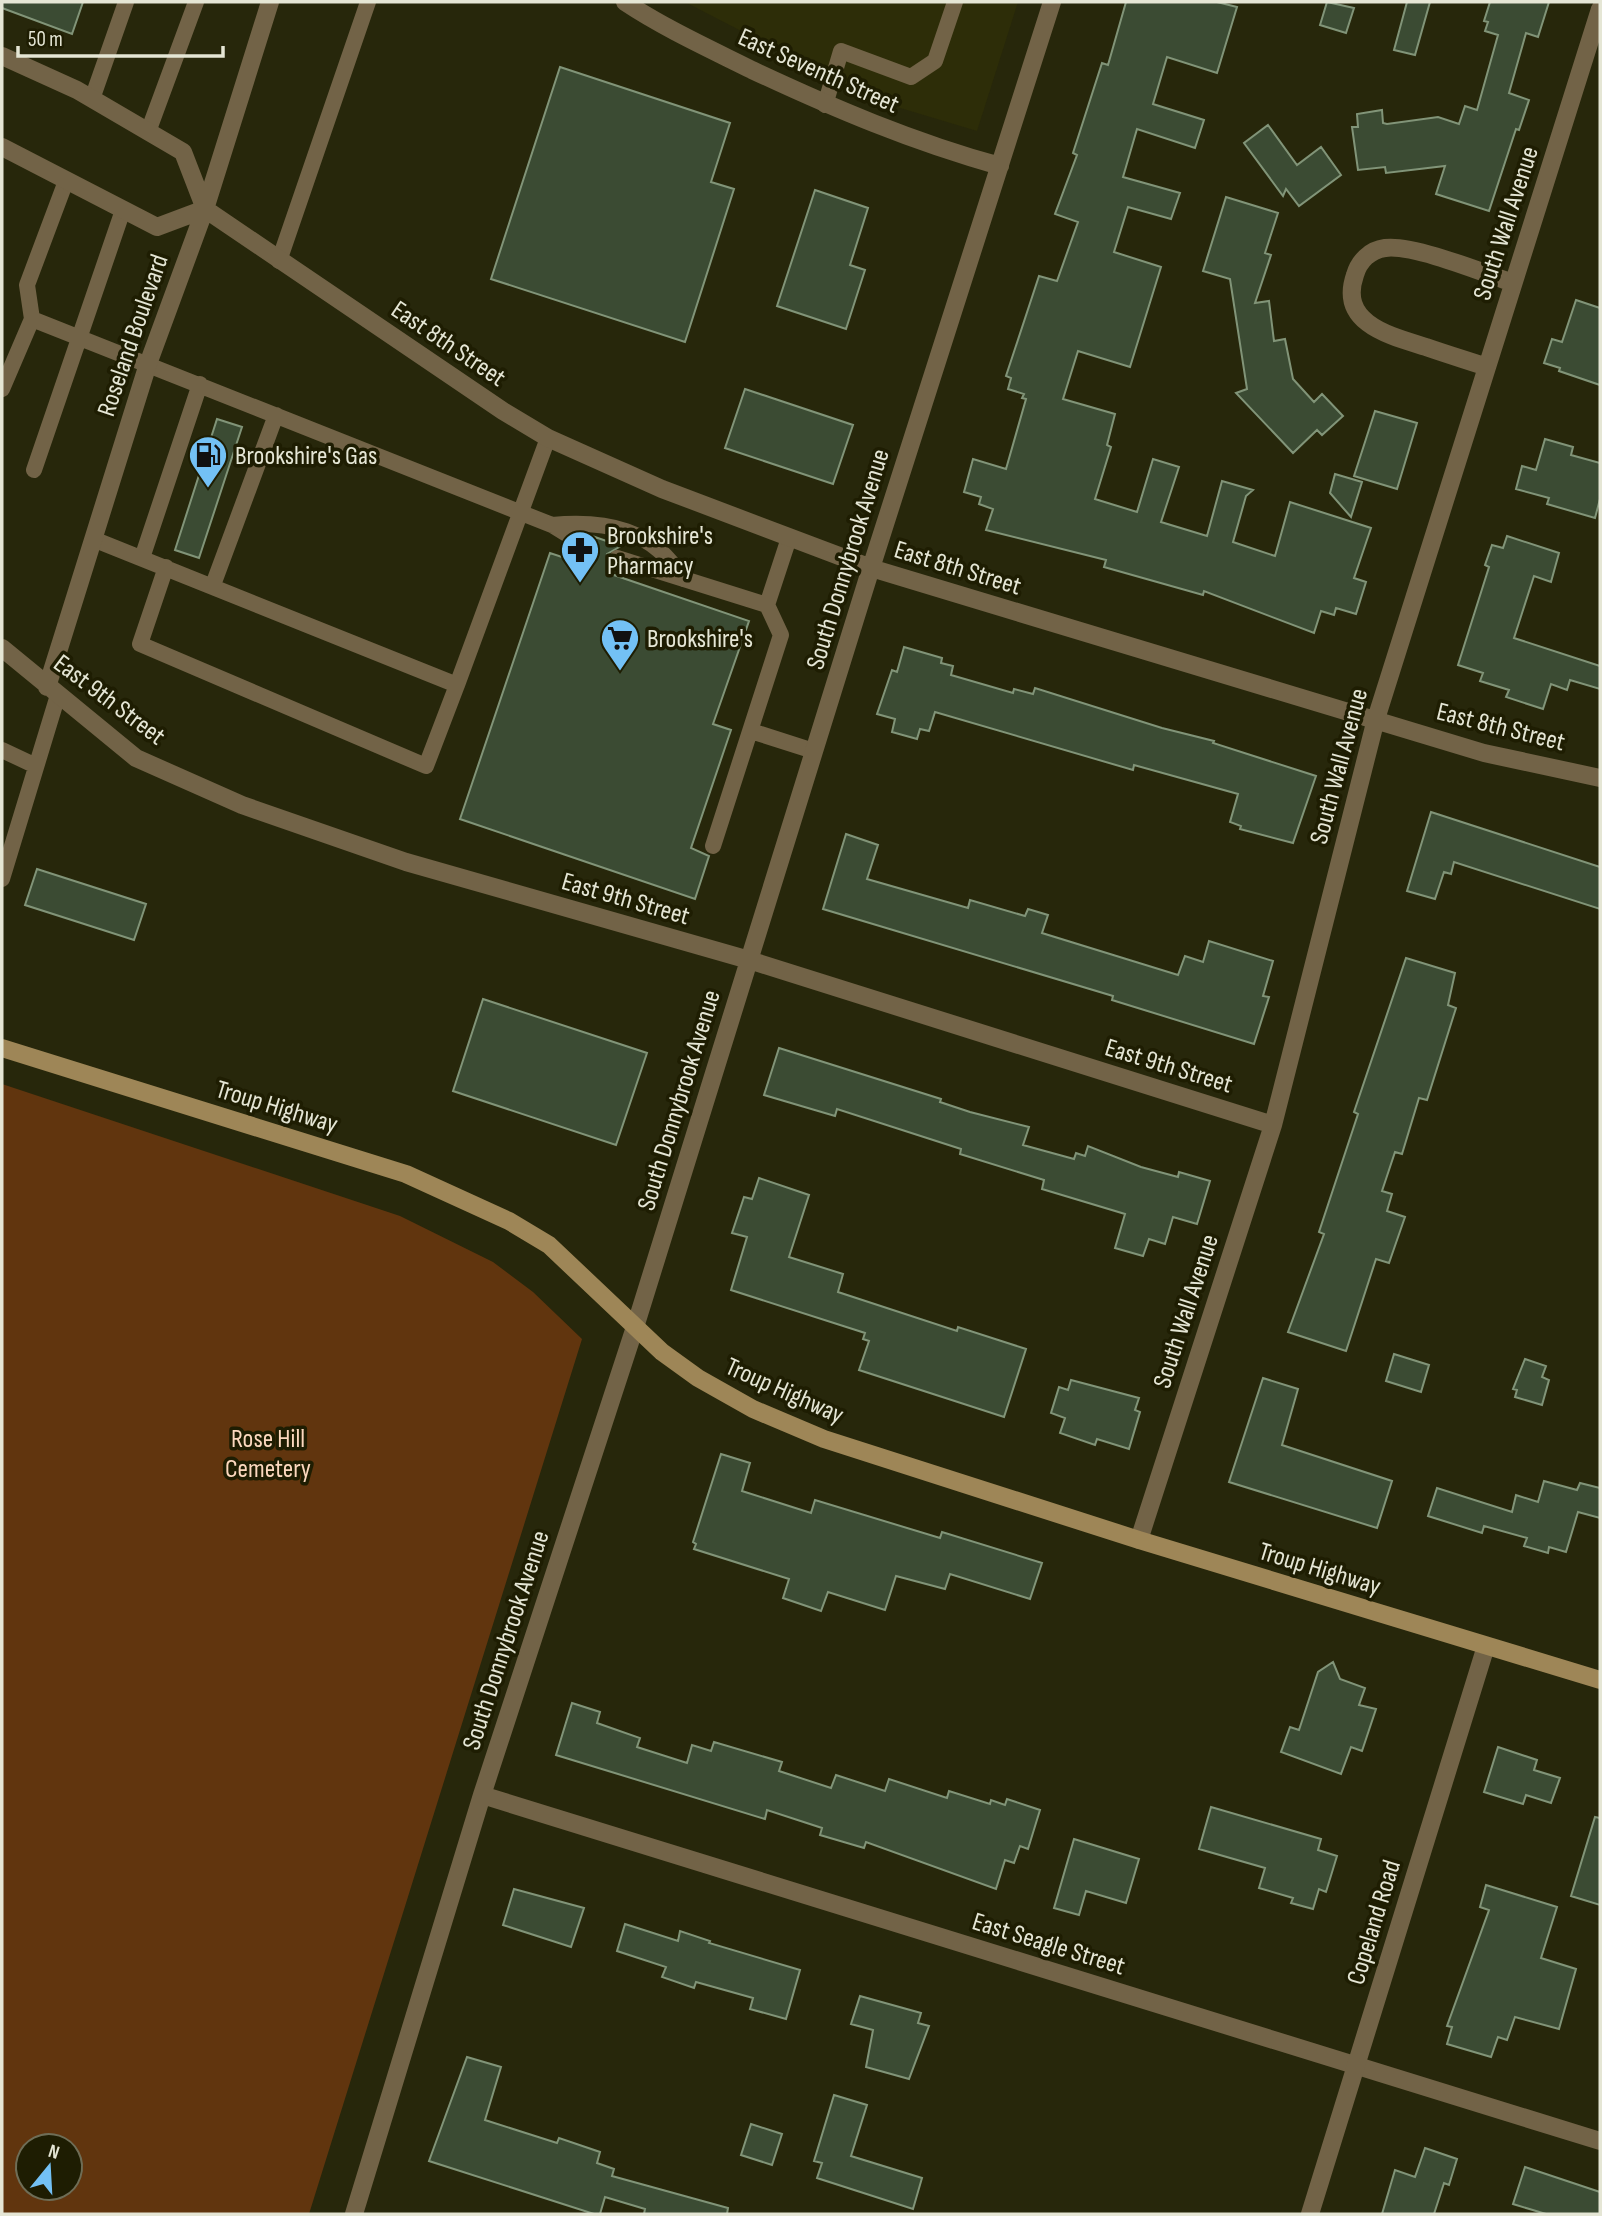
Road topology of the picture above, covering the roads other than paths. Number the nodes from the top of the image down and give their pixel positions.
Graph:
1 (126, 2) edge
2 (196, 2) edge
3 (270, 2) edge
4 (368, 2) edge
5 (625, 2) edge
6 (956, 2) edge
7 (1052, 2) edge
8 (1600, 9) edge
9 (2, 55) edge
10 (92, 99) junction
11 (825, 105) junction
12 (148, 132) junction
13 (2, 147) edge
14 (1000, 166) junction
15 (66, 181) junction
16 (205, 209) junction
17 (123, 210) junction
18 (279, 261) junction
19 (1513, 283) junction
20 (32, 319) junction
21 (79, 337) junction
22 (148, 364) junction
23 (1487, 367) junction
24 (200, 384) junction
25 (2, 389) edge
26 (276, 415) junction
27 (548, 438) junction
28 (34, 470) dead end
29 (520, 513) junction
30 (552, 525) junction
31 (789, 538) junction
32 (93, 539) junction
33 (589, 548) dead end
34 (142, 558) junction
35 (617, 558) dead end
36 (166, 567) junction
37 (870, 568) junction
38 (683, 579) junction
39 (213, 585) junction
40 (767, 605) junction
41 (2, 648) edge
42 (457, 685) junction
43 (53, 691) junction
44 (1376, 719) junction
45 (751, 731) junction
46 (2, 750) edge
47 (814, 751) junction
48 (36, 766) junction
49 (1600, 778) edge
50 (8, 833) edge
51 (713, 846) dead end
52 (2, 879) edge
53 (749, 960) junction
54 (2, 1048) edge
55 (1273, 1125) junction
56 (635, 1324) junction
57 (1139, 1540) junction
58 (1486, 1646) junction
59 (1600, 1680) edge
60 (482, 1795) junction
61 (1357, 2065) junction
62 (1600, 2141) edge
63 (354, 2214) edge
64 (1310, 2214) edge

1 - 10 lane
2 - 12 lane
3 - 16 street, Roseland Boulevard
4 - 18 lane
5 - 11 street, East Seventh Street
6 - 11 lane
7 - 14 street, South Donnybrook Avenue
8 - 19 street, South Wall Avenue
9 - 10 street
10 - 12 street
11 - 14 street, East Seventh Street
12 - 16 street
13 - 15 street
14 - 37 street, South Donnybrook Avenue
15 - 17 street
15 - 20 lane
16 - 17 street
16 - 18 street, East 8th Street
16 - 22 street, Roseland Boulevard
17 - 21 lane
18 - 27 street, East 8th Street
19 - 23 street, South Wall Avenue
19 - 23 street
20 - 21 lane
20 - 25 lane
21 - 22 lane
21 - 28 lane
22 - 24 lane
22 - 32 street, Roseland Boulevard
23 - 44 street, South Wall Avenue
24 - 26 lane
24 - 34 lane
26 - 29 lane
26 - 39 lane
27 - 29 lane
27 - 31 street, East 8th Street
29 - 30 lane
29 - 42 lane
30 - 33 lane
30 - 38 lane
31 - 37 street, East 8th Street
31 - 40 lane
32 - 34 lane
32 - 43 street, Roseland Boulevard
34 - 36 lane
35 - 38 lane
36 - 39 lane
36 - 42 lane
37 - 44 street, East 8th Street
37 - 47 street, South Donnybrook Avenue
38 - 40 lane
39 - 42 lane
40 - 45 lane
41 - 43 street, East 9th Street
43 - 48 lane
43 - 53 street, East 9th Street
44 - 49 street, East 8th Street
44 - 55 street, South Wall Avenue
45 - 47 lane
45 - 51 lane
46 - 48 lane
47 - 53 street, South Donnybrook Avenue
48 - 50 lane
50 - 52 lane
53 - 55 street, East 9th Street
53 - 56 street, South Donnybrook Avenue
54 - 56 main road, Troup Highway
55 - 57 street, South Wall Avenue
56 - 57 main road, Troup Highway
56 - 60 street, South Donnybrook Avenue
57 - 58 main road, Troup Highway
58 - 59 main road, Troup Highway
58 - 61 street, Copeland Road
60 - 61 street, East Seagle Street
60 - 63 street, South Donnybrook Avenue
61 - 62 street, East Seagle Street
61 - 64 street, Copeland Road

